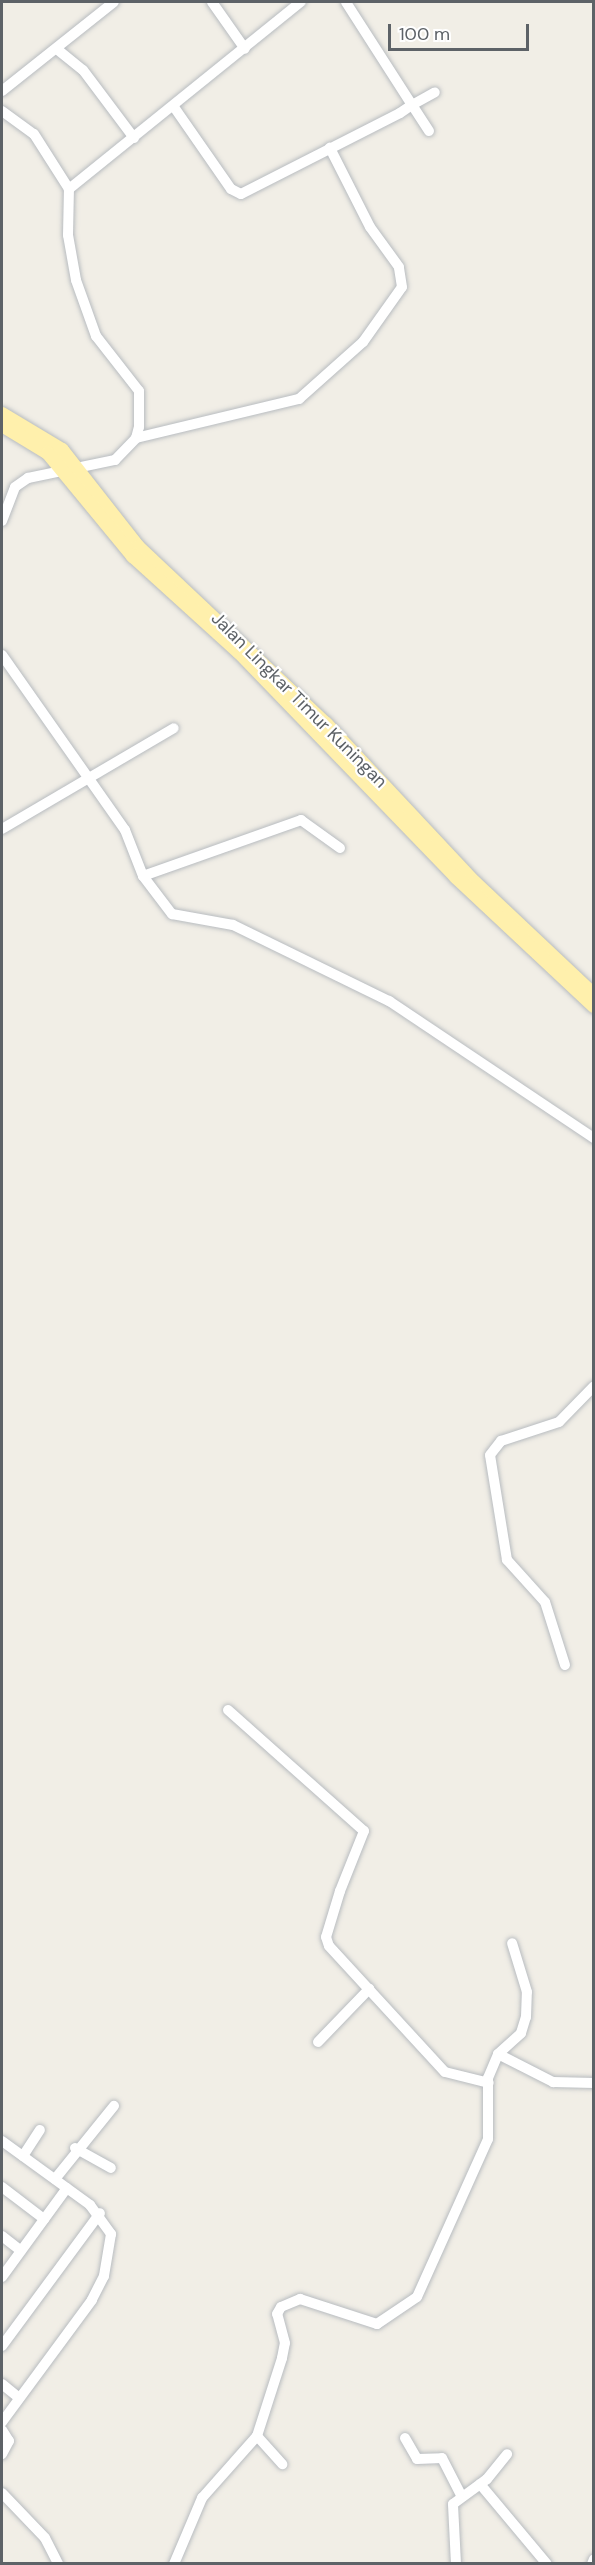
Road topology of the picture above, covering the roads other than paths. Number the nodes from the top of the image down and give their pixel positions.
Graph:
1 (114, 2) edge
2 (212, 2) edge
3 (301, 2) edge
4 (346, 2) edge
5 (245, 49) junction
6 (58, 50) junction
7 (2, 91) edge
8 (435, 92) dead end
9 (412, 105) junction
10 (174, 107) junction
11 (2, 111) edge
12 (429, 131) dead end
13 (134, 138) junction
14 (330, 148) junction
15 (69, 189) junction
16 (2, 414) edge
17 (2, 426) edge
18 (136, 438) junction
19 (77, 469) junction
20 (62, 470) junction
21 (2, 521) edge
22 (2, 655) edge
23 (174, 728) dead end
24 (86, 781) junction
25 (2, 829) edge
26 (340, 848) dead end
27 (143, 876) junction
28 (594, 995) edge
29 (594, 1006) edge
30 (594, 1138) edge
31 (594, 1386) edge
32 (565, 1665) dead end
33 (228, 1710) dead end
34 (512, 1943) dead end
35 (369, 1989) junction
36 (318, 2042) dead end
37 (498, 2054) junction
38 (489, 2083) junction
39 (594, 2083) edge
40 (114, 2106) dead end
41 (40, 2130) dead end
42 (2, 2141) edge
43 (75, 2148) junction
44 (23, 2156) junction
45 (111, 2168) dead end
46 (55, 2179) junction
47 (2, 2187) edge
48 (67, 2188) junction
49 (100, 2213) junction
50 (44, 2219) junction
51 (2, 2236) edge
52 (21, 2251) junction
53 (2, 2277) edge
54 (2, 2346) edge
55 (2, 2384) edge
56 (19, 2398) junction
57 (2, 2422) edge
58 (2, 2430) edge
59 (257, 2436) junction
60 (405, 2438) dead end
61 (2, 2454) edge
62 (507, 2454) dead end
63 (282, 2464) dead end
64 (480, 2484) junction
65 (2, 2493) edge
66 (461, 2495) junction
67 (58, 2564) edge
68 (174, 2564) edge
69 (456, 2564) edge
70 (547, 2564) edge

1 - 6 street
2 - 5 street
3 - 5 street
4 - 9 street
5 - 10 street
6 - 7 street
6 - 13 street
8 - 9 street
9 - 12 street
9 - 14 street
10 - 13 street
10 - 14 street
11 - 15 street
13 - 15 street
14 - 18 street
15 - 18 street
16 - 19 main road, Jalan Lingkar Timur Kuningan
17 - 20 main road, Jalan Lingkar Timur Kuningan
18 - 19 street
19 - 20 street
19 - 28 main road, Jalan Lingkar Timur Kuningan
20 - 21 street
20 - 29 main road, Jalan Lingkar Timur Kuningan
22 - 24 street
23 - 24 street
24 - 25 street
24 - 27 street
26 - 27 street
27 - 30 street
31 - 32 street
33 - 35 street
34 - 37 street
35 - 36 street
35 - 38 street
37 - 38 street
37 - 39 street
38 - 59 street
40 - 43 street
41 - 44 street
42 - 44 street
43 - 45 street
43 - 46 street
44 - 46 street
46 - 48 street
47 - 50 street
48 - 49 street
48 - 50 street
49 - 54 street
49 - 56 street
50 - 52 street
51 - 52 street
52 - 53 street
55 - 56 street
56 - 57 street
58 - 61 street
59 - 63 street
59 - 68 street
60 - 66 street
62 - 64 street
64 - 66 street
64 - 70 street
65 - 67 street
66 - 69 street

